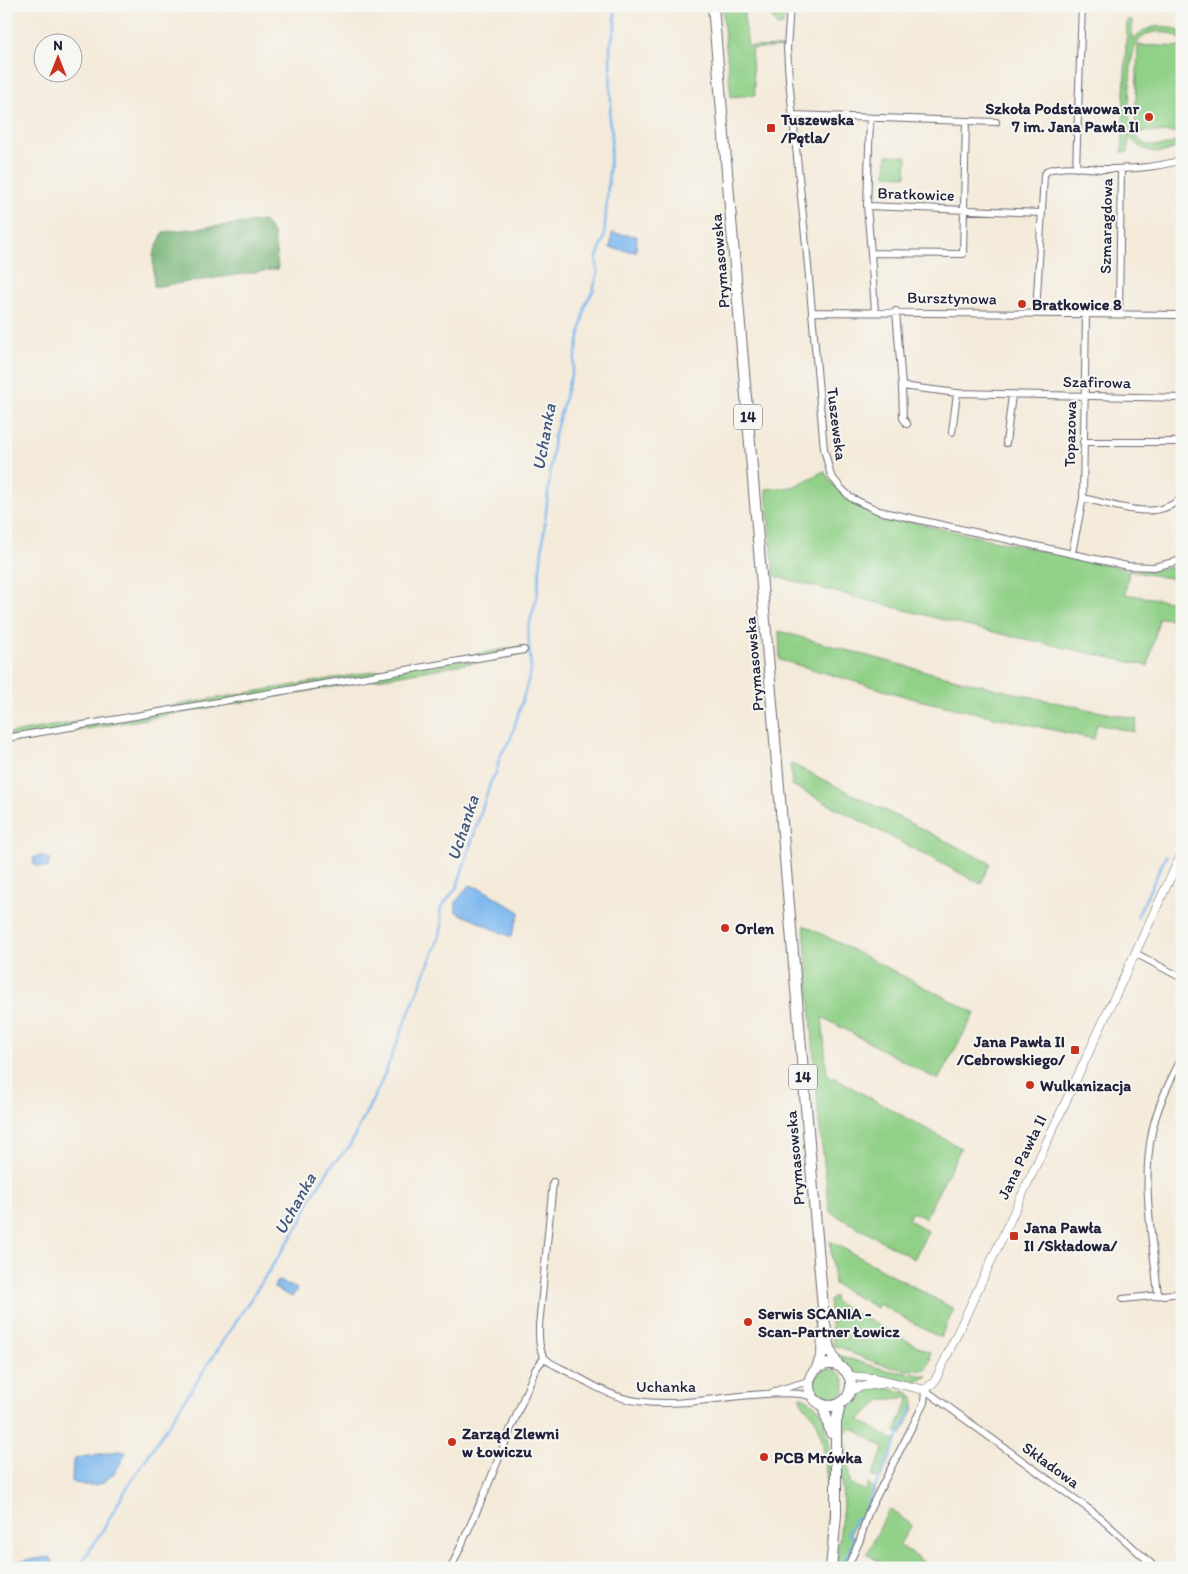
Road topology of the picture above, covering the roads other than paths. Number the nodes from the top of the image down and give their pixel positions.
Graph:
1 (713, 6) edge
2 (790, 6) edge
3 (1082, 6) edge
4 (793, 115) junction
5 (870, 118) junction
6 (966, 121) junction
7 (996, 122) dead end
8 (1182, 160) edge
9 (1076, 168) junction
10 (1120, 169) junction
11 (867, 206) junction
12 (964, 210) junction
13 (1042, 213) junction
14 (871, 253) junction
15 (875, 308) junction
16 (896, 311) junction
17 (812, 312) junction
18 (1036, 313) junction
19 (1086, 314) junction
20 (1119, 314) junction
21 (1182, 315) edge
22 (902, 386) junction
23 (957, 393) junction
24 (1012, 395) junction
25 (1085, 396) junction
26 (1182, 398) edge
27 (906, 424) dead end
28 (952, 432) dead end
29 (1006, 442) dead end
30 (1083, 442) junction
31 (1182, 442) edge
32 (1182, 497) edge
33 (1083, 498) junction
34 (1072, 553) junction
35 (1182, 560) edge
36 (524, 650) dead end
37 (6, 738) edge
38 (1182, 853) edge
39 (1134, 953) junction
40 (1182, 978) edge
41 (1182, 1057) edge
42 (553, 1182) dead end
43 (1182, 1293) edge
44 (1158, 1295) junction
45 (1123, 1299) dead end
46 (824, 1320) junction
47 (544, 1358) junction
48 (838, 1366) junction
49 (817, 1368) junction
50 (849, 1376) junction
51 (809, 1381) junction
52 (892, 1383) junction
53 (924, 1390) junction
54 (850, 1391) junction
55 (766, 1394) junction
56 (811, 1396) junction
57 (840, 1404) junction
58 (823, 1406) junction
59 (835, 1454) junction
60 (451, 1568) edge
61 (830, 1568) edge
62 (847, 1568) edge
63 (1156, 1568) edge

1 - 46 main road, Prymasowska / 14
2 - 4 street, Tuszewska
3 - 9 street
4 - 5 street
4 - 17 street, Tuszewska
5 - 6 street
5 - 11 street, Bratkowice
6 - 7 street
6 - 12 street, Bratkowice
8 - 10 street
9 - 10 street
9 - 13 street
10 - 20 street, Szmaragdowa
11 - 12 street, Bratkowice
11 - 14 street, Bratkowice
12 - 13 street, Bratkowice
12 - 14 street, Bratkowice
13 - 18 street
14 - 15 street, Bratkowice
15 - 16 street, Bursztynowa
15 - 17 street, Bursztynowa
16 - 18 street, Bursztynowa
16 - 22 street
17 - 34 street, Tuszewska
18 - 19 street, Bursztynowa
19 - 20 street, Bursztynowa
19 - 25 street, Topazowa
20 - 21 street, Bursztynowa
22 - 23 street, Szafirowa
22 - 27 street
23 - 24 street, Szafirowa
23 - 28 street
24 - 25 street, Szafirowa
24 - 29 street
25 - 26 street, Szafirowa
25 - 30 street, Topazowa
30 - 31 street
30 - 33 street, Topazowa
32 - 33 street
33 - 34 street, Topazowa
34 - 35 street, Tuszewska
36 - 37 street
38 - 39 street, Jana Pawła II
39 - 40 street
39 - 53 street, Jana Pawła II
41 - 44 street
42 - 47 street
43 - 44 street
44 - 45 street
46 - 48 main road, Prymasowska / 14
46 - 49 main road, Prymasowska / 14
47 - 55 street, Uchanka
47 - 60 street
48 - 49 main road
48 - 50 main road, 14
49 - 51 main road, 14
50 - 52 street
50 - 54 main road
51 - 55 street, Uchanka
51 - 56 main road
52 - 53 street
52 - 54 street
53 - 62 street, Jana Pawła II
53 - 63 street, Składowa
54 - 57 main road
55 - 56 street, Uchanka
56 - 58 main road
57 - 58 main road
57 - 59 main road
58 - 59 main road
59 - 61 main road

